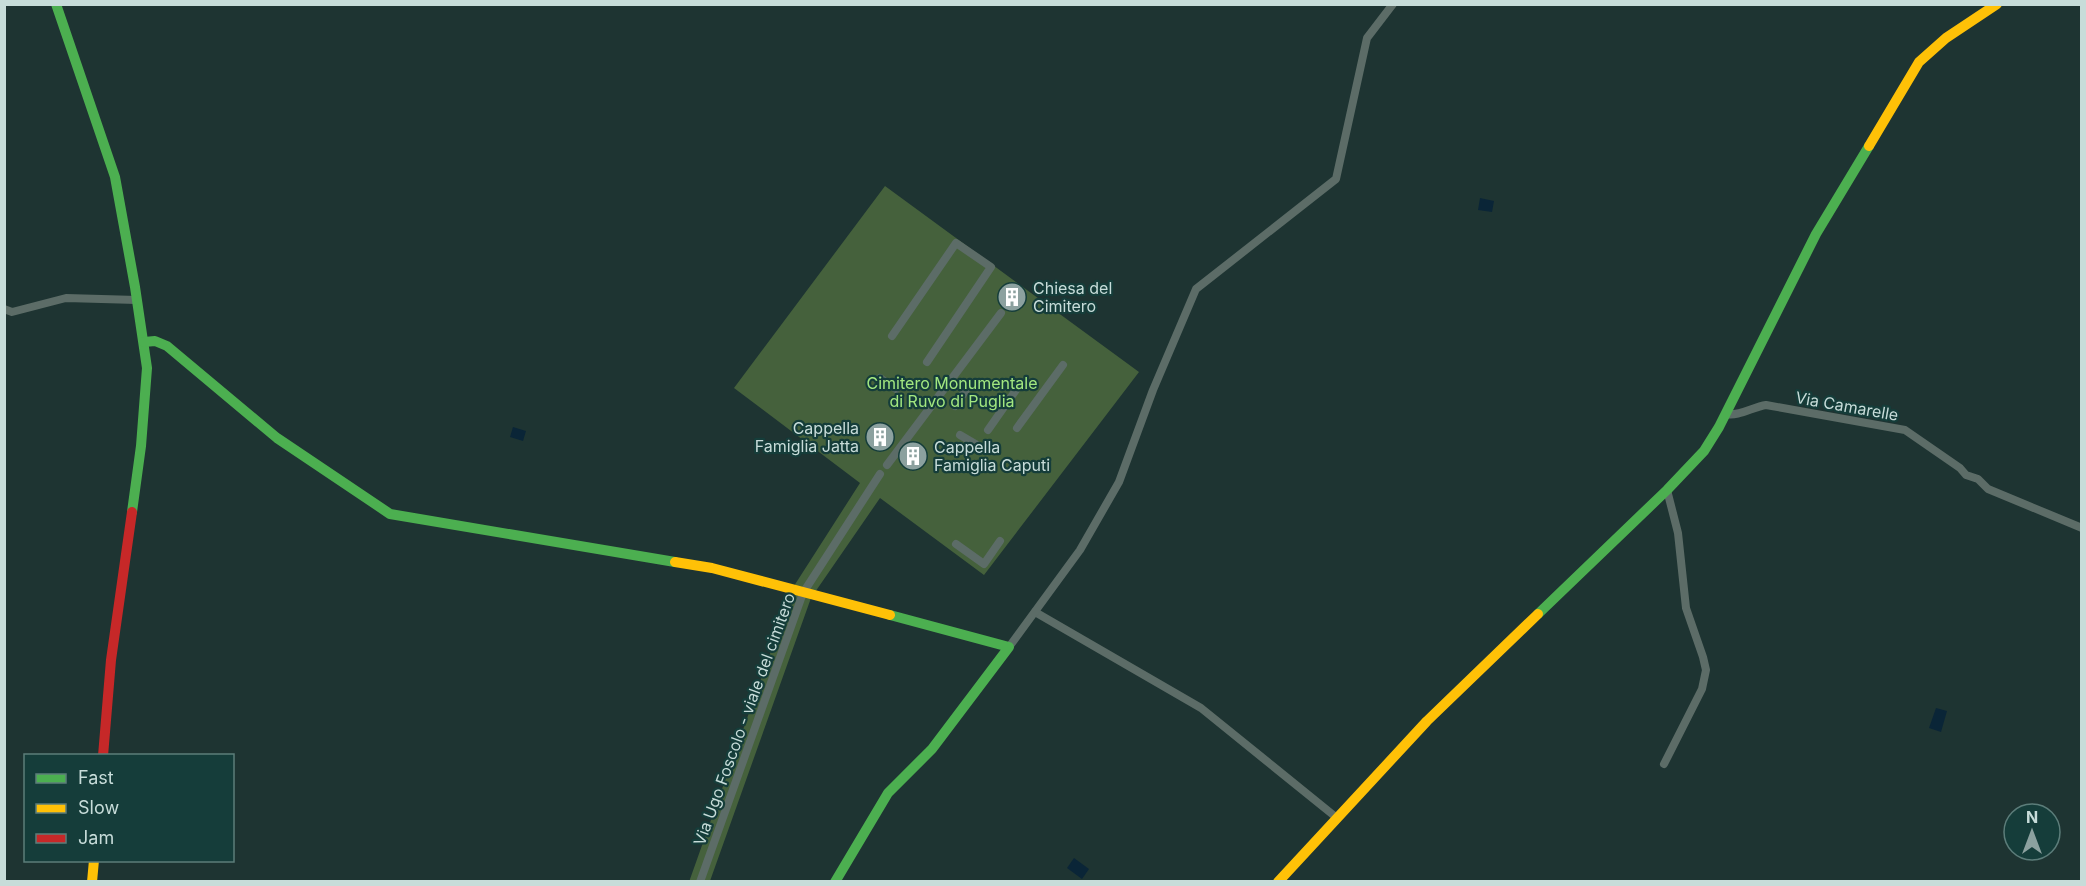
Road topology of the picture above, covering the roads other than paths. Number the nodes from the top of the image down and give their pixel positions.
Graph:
1 (56, 4) edge
2 (1394, 4) edge
3 (1997, 4) edge
4 (137, 300) junction
5 (4, 309) edge
6 (1001, 313) dead end
7 (892, 336) dead end
8 (144, 342) junction
9 (927, 362) dead end
10 (1063, 365) dead end
11 (880, 378) dead end
12 (896, 389) dead end
13 (966, 390) dead end
14 (1016, 390) dead end
15 (955, 406) dead end
16 (1726, 414) junction
17 (1017, 428) dead end
18 (988, 430) dead end
19 (960, 435) dead end
20 (976, 445) dead end
21 (887, 465) dead end
22 (879, 476) dead end
23 (1667, 490) junction
24 (2082, 528) edge
25 (1000, 541) dead end
26 (956, 544) dead end
27 (803, 593) junction
28 (1035, 612) junction
29 (1009, 647) junction
30 (103, 754) edge
31 (1664, 764) dead end
32 (1337, 818) junction
33 (94, 862) edge
34 (92, 882) edge
35 (700, 882) edge
36 (835, 882) edge
37 (1278, 882) edge

1 - 4 main road
2 - 28 street
3 - 16 main road
4 - 5 street
4 - 8 main road
6 - 21 street
7 - 9 street
8 - 27 main road
8 - 30 main road
10 - 17 street
11 - 12 street
13 - 15 street
14 - 18 street
16 - 23 main road
16 - 24 street, Via Camarelle
19 - 20 street
22 - 27 street, Via Ugo Foscolo - viale del cimitero
23 - 31 street
23 - 32 main road
25 - 26 street
27 - 29 main road
27 - 35 street, Via Ugo Foscolo - viale del cimitero
28 - 29 street
28 - 32 street
29 - 36 main road
32 - 37 main road
33 - 34 main road

